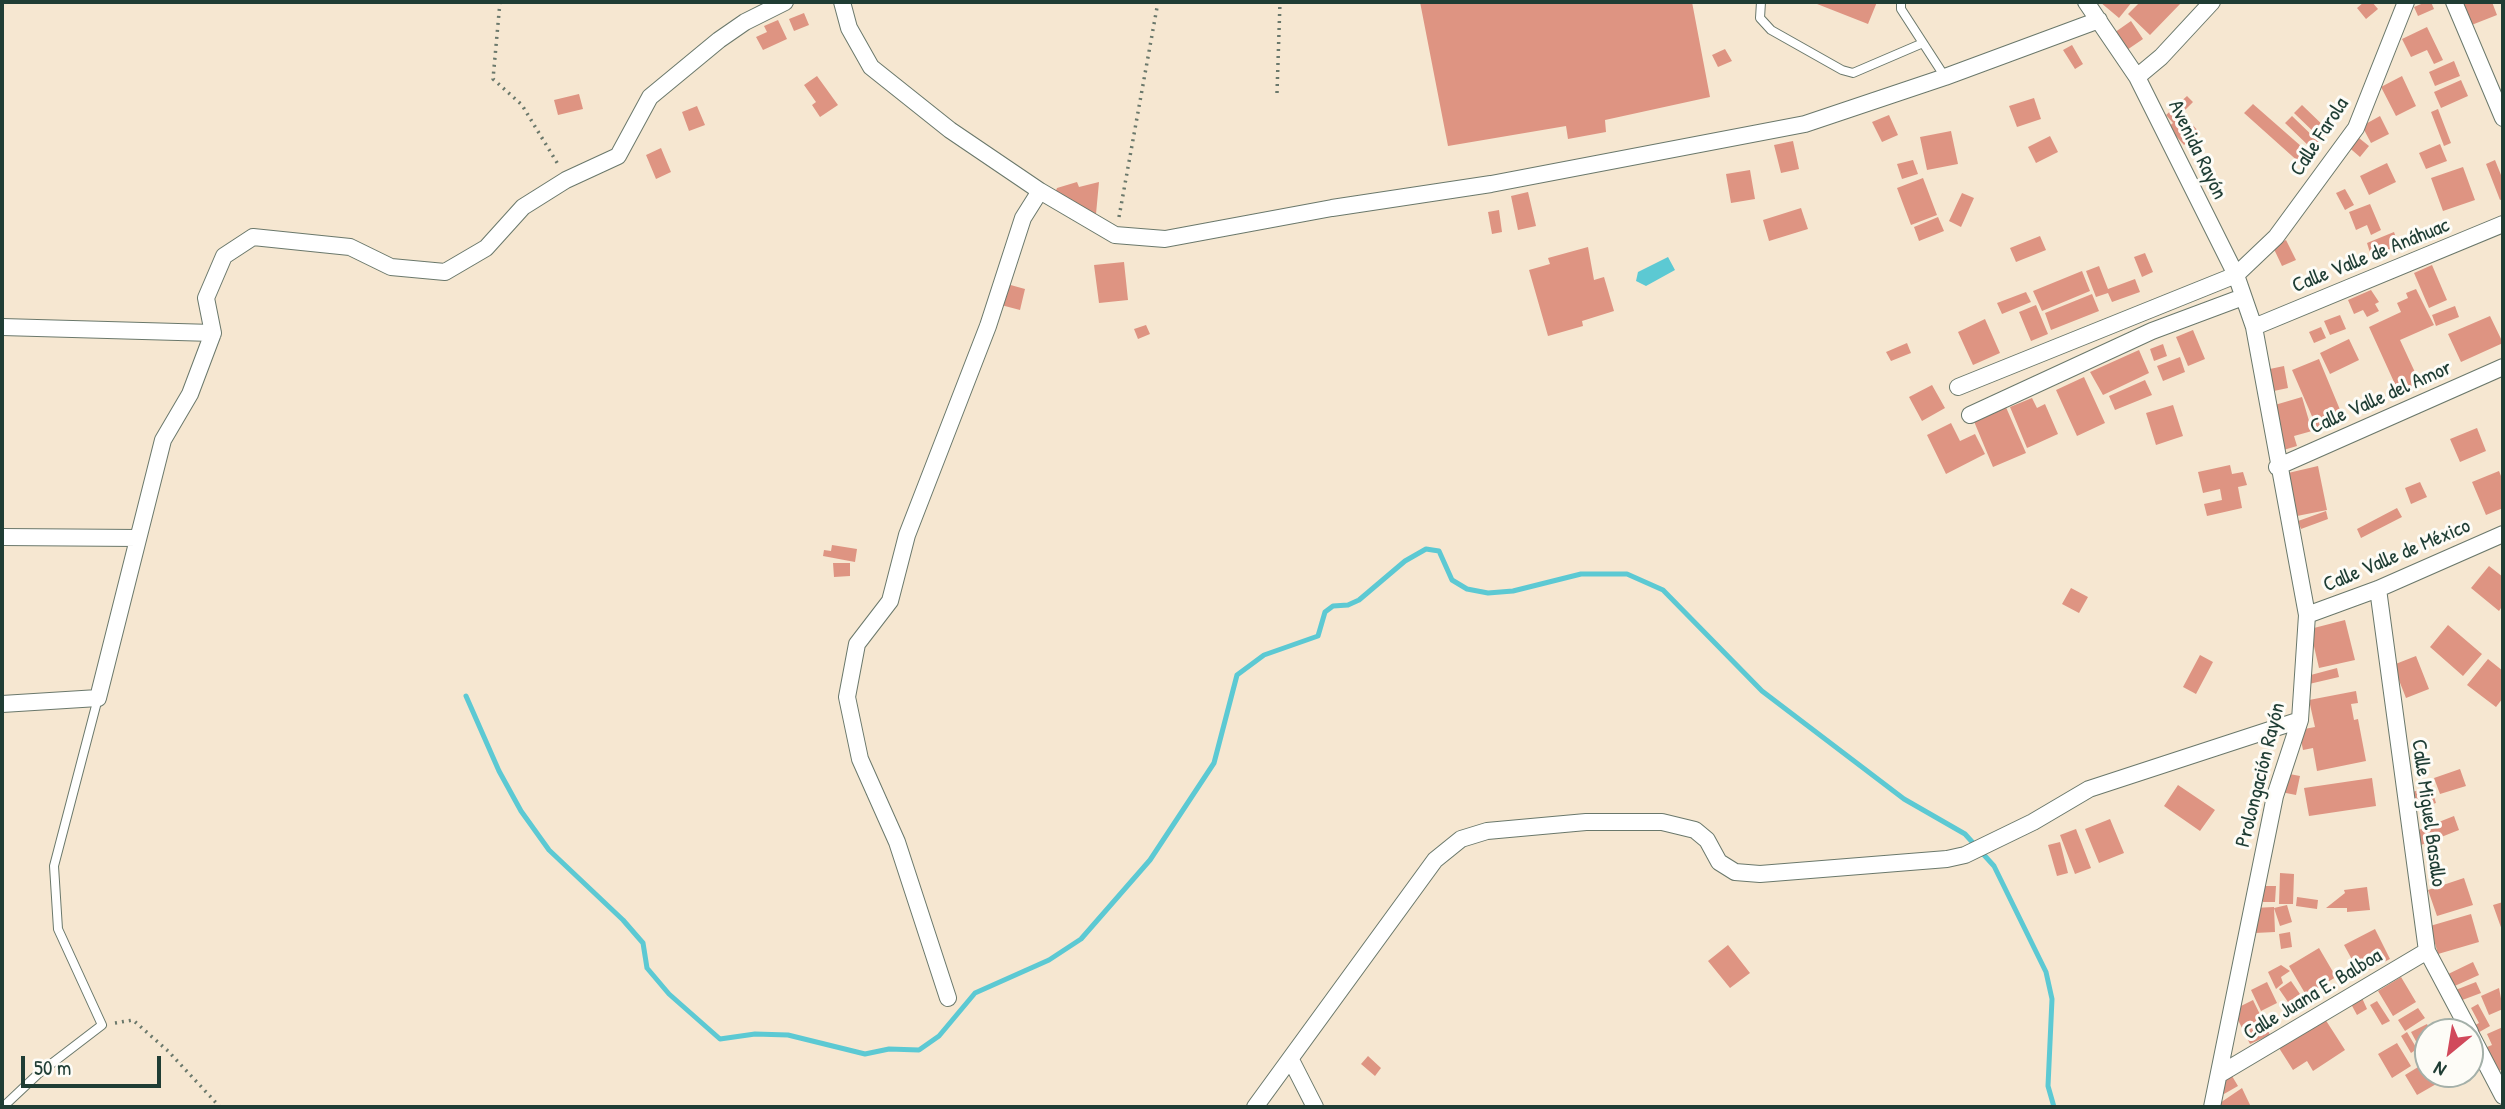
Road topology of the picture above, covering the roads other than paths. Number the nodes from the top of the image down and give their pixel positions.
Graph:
1 (785, 2) edge
2 (842, 2) edge
3 (1761, 2) edge
4 (1901, 2) edge
5 (2086, 2) edge
6 (2211, 2) edge
7 (2406, 2) edge
8 (2454, 2) edge
9 (2099, 20) junction
10 (1923, 43) junction
11 (1945, 77) junction
12 (2137, 77) junction
13 (2497, 82) edge
14 (2503, 118) edge
15 (1040, 191) junction
16 (2503, 225) edge
17 (2236, 275) junction
18 (2243, 297) junction
19 (2144, 313) junction
20 (2, 327) edge
21 (2254, 327) junction
22 (2152, 331) junction
23 (214, 333) junction
24 (2503, 367) edge
25 (1958, 387) dead end
26 (1970, 415) dead end
27 (2277, 467) junction
28 (2503, 534) edge
29 (2, 537) edge
30 (138, 538) junction
31 (2378, 589) junction
32 (2307, 615) junction
33 (98, 698) junction
34 (2, 704) edge
35 (2300, 720) junction
36 (2427, 951) junction
37 (948, 998) dead end
38 (2463, 1018) edge
39 (2484, 1059) edge
40 (1291, 1060) junction
41 (2220, 1074) junction
42 (2503, 1096) edge
43 (3, 1107) edge
44 (1255, 1107) edge
45 (1315, 1107) edge
46 (2212, 1107) edge

1 - 23 street
2 - 15 street
3 - 10 lane
4 - 10 lane
5 - 9 street, Avenida Rayón
6 - 12 street
7 - 17 street, Calle Farola
8 - 13 street
9 - 11 street
9 - 12 street, Avenida Rayón
10 - 11 lane
11 - 15 street
12 - 17 street, Avenida Rayón
13 - 14 street
15 - 37 street
16 - 21 street, Calle Valle de Anáhuac
17 - 18 street, Avenida Rayón
17 - 19 street
18 - 21 street, Avenida Rayón
18 - 22 street
19 - 22 street
19 - 25 street
20 - 23 street
21 - 27 street, Prolongación Rayón
22 - 26 street
23 - 30 street
24 - 27 street, Calle Valle del Amor
27 - 32 street, Prolongación Rayón
28 - 31 street, Calle Valle de México
29 - 30 street
30 - 33 street
31 - 32 street, Calle Valle de México
31 - 36 street, Calle Miguel Basallo
32 - 35 street, Prolongación Rayón
33 - 34 street
33 - 43 lane
35 - 40 street
35 - 41 street, Prolongación Rayón
36 - 38 street, Calle Miguel Basallo
36 - 41 street, Calle Juana E. Balboa
39 - 42 street, Calle Miguel Basallo
40 - 44 street
40 - 45 street
41 - 46 street, Prolongación Rayón

